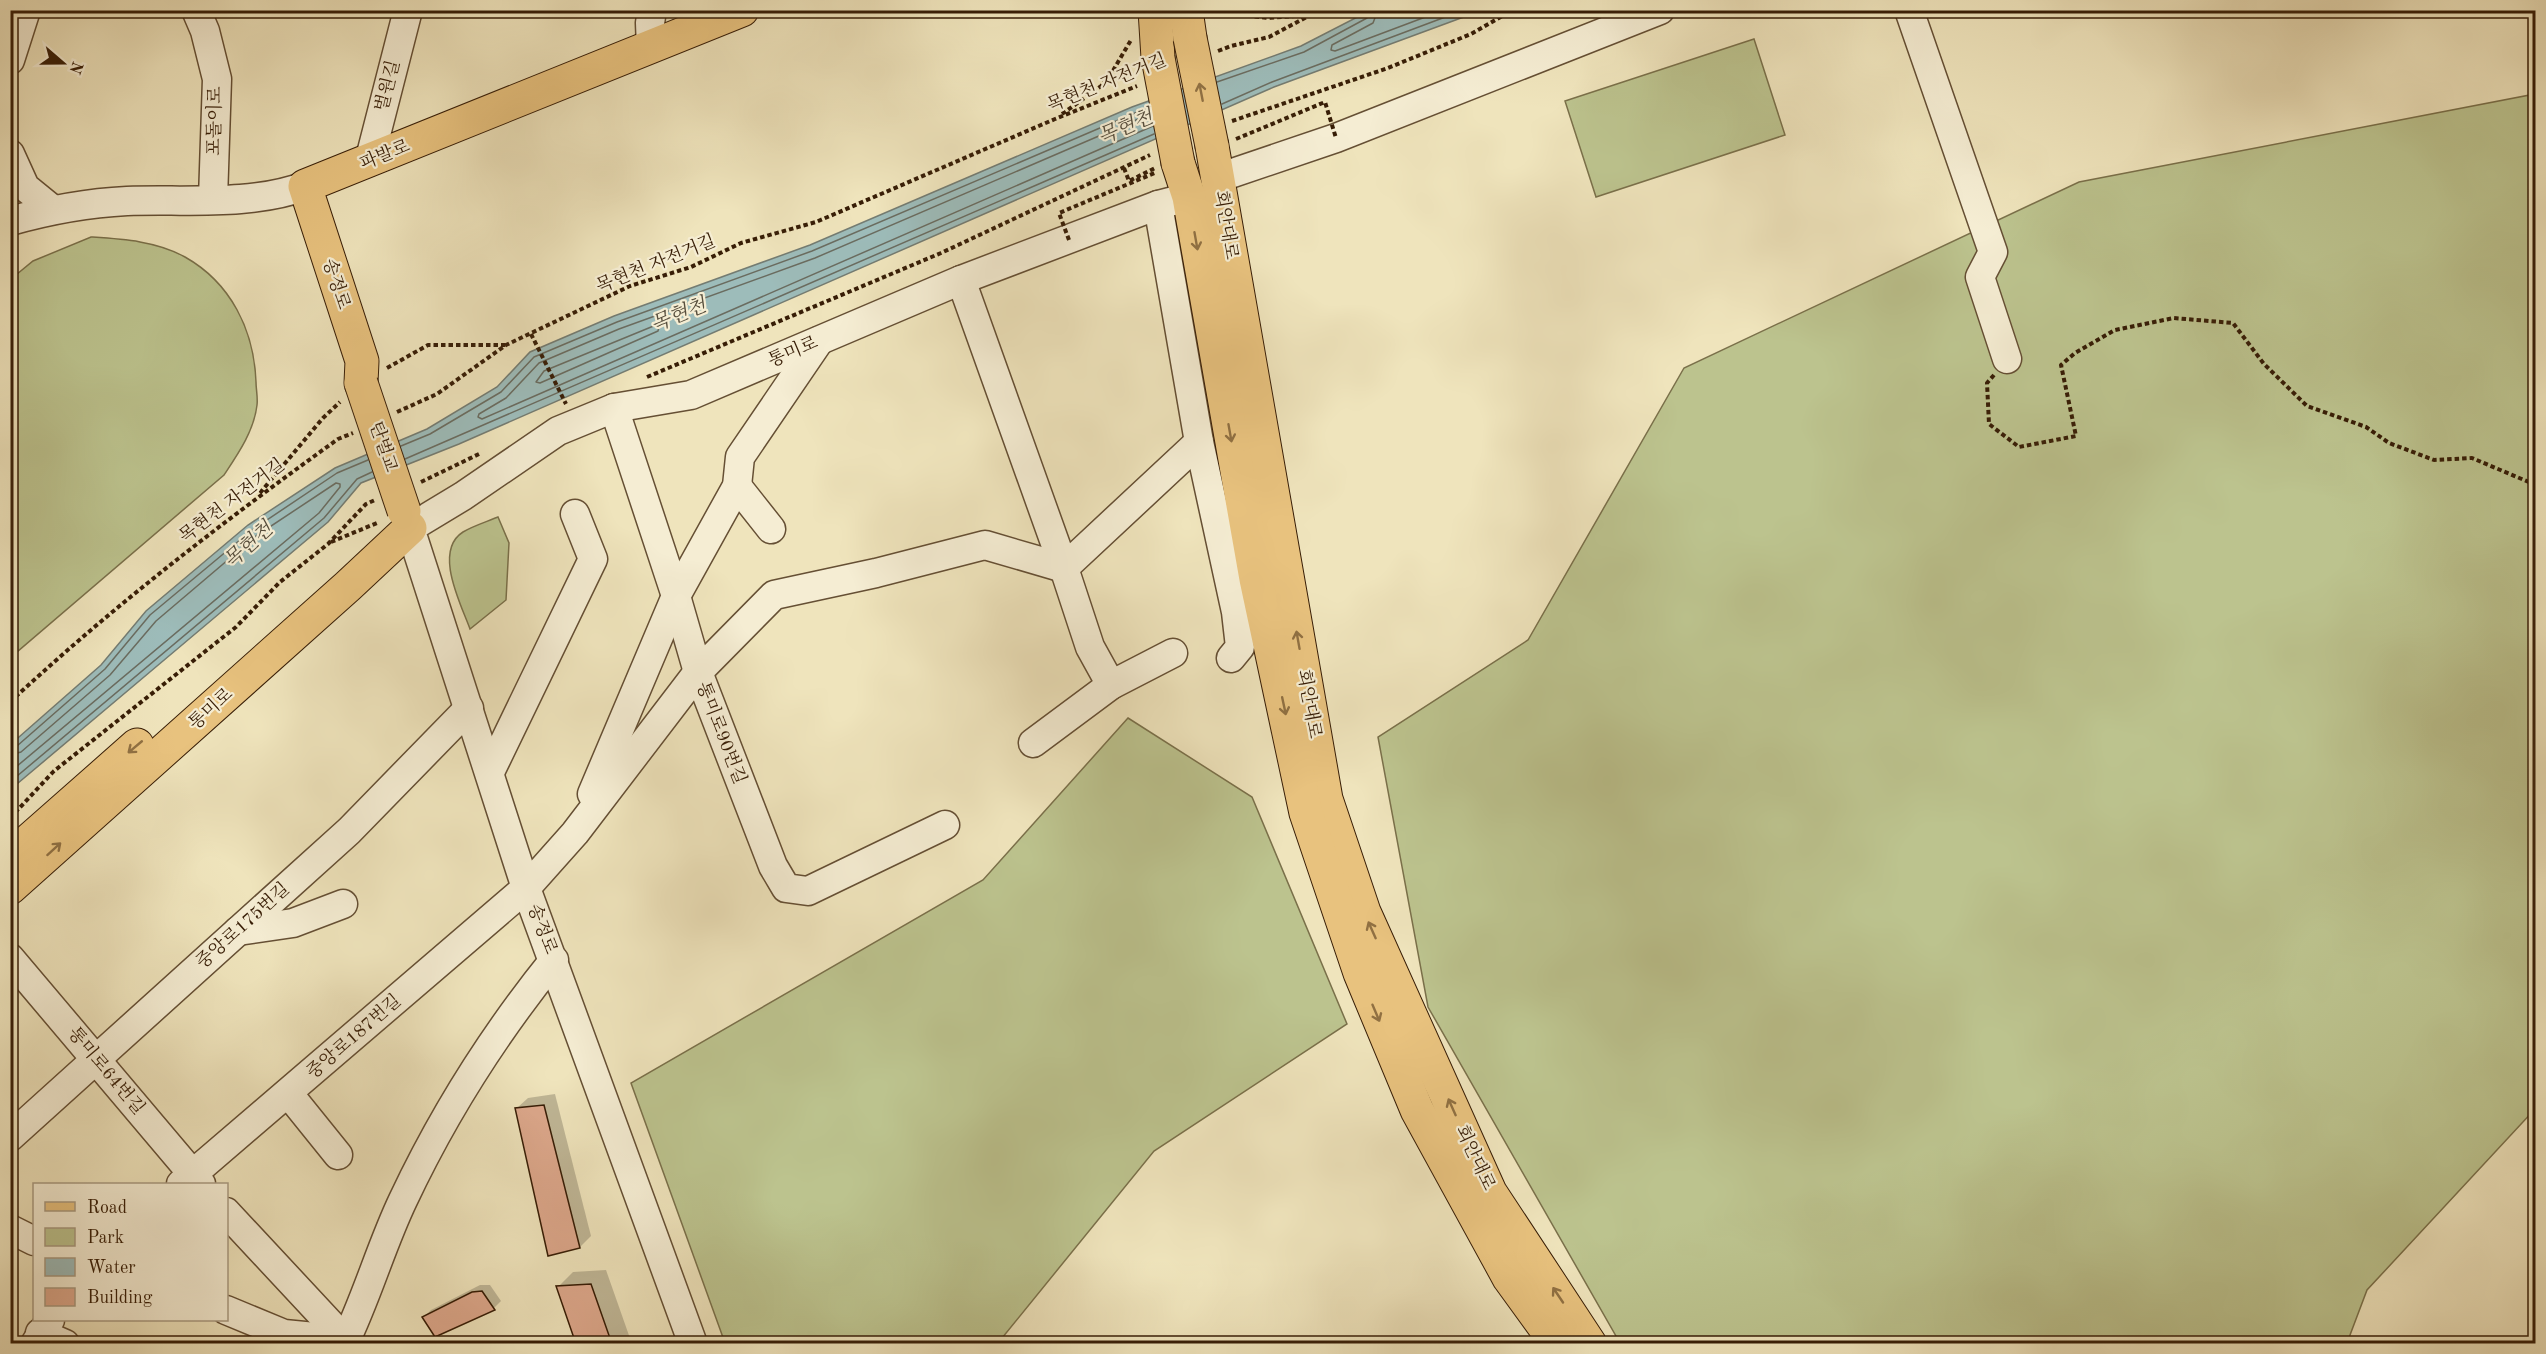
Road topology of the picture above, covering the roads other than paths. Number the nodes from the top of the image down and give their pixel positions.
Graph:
1 (26, 10) edge
2 (196, 10) edge
3 (408, 10) edge
4 (652, 10) edge
5 (742, 10) edge
6 (1155, 10) edge
7 (1660, 10) edge
8 (1909, 10) edge
9 (1195, 34) edge
10 (651, 48) junction
11 (10, 60) edge
12 (10, 154) edge
13 (369, 162) junction
14 (1218, 178) junction
15 (297, 189) junction
16 (1189, 197) junction
17 (213, 199) junction
18 (1158, 205) junction
19 (51, 209) junction
20 (10, 221) edge
21 (962, 280) junction
22 (819, 341) junction
23 (2007, 359) road end
24 (614, 408) junction
25 (1199, 442) junction
26 (737, 486) junction
27 (575, 514) dead end
28 (407, 519) junction
29 (771, 529) dead end
30 (1064, 568) junction
31 (676, 596) junction
32 (1173, 653) dead end
33 (1231, 658) dead end
34 (698, 672) junction
35 (1111, 685) junction
36 (469, 708) junction
37 (1033, 743) dead end
38 (489, 772) junction
39 (945, 825) dead end
40 (575, 833) junction
41 (10, 857) edge
42 (10, 888) edge
43 (526, 888) junction
44 (343, 904) dead end
45 (238, 931) junction
46 (10, 958) edge
47 (554, 960) junction
48 (97, 1059) junction
49 (288, 1093) junction
50 (10, 1137) edge
51 (338, 1155) dead end
52 (192, 1182) edge
53 (228, 1214) edge
54 (10, 1228) edge
55 (33, 1241) edge
56 (228, 1311) edge
57 (345, 1343) edge
58 (693, 1344) edge
59 (1557, 1344) edge
60 (1590, 1344) edge

1 - 11 street
2 - 17 street, 포돌이로
3 - 13 street, 벌원길
4 - 10 street
5 - 10 main road, 파발로
6 - 16 main road, 회안대로, bridge
7 - 14 street
8 - 23 street
14 -> 9 main road, 회안대로, bridge
10 - 13 main road, 파발로
12 - 19 street
13 - 15 main road, 파발로
60 -> 14 main road, 회안대로
15 - 17 street, 파발로
15 - 28 main road, 탄벌교, bridge
16 - 18 street, 통미로
16 -> 59 main road, 회안대로
17 - 19 street, 파발로
18 - 21 street, 통미로
18 - 25 street
19 - 20 street, 파발로
21 - 22 street, 통미로
21 - 30 street
22 - 24 street, 통미로
22 - 26 street
24 - 28 street, 통미로
24 - 31 street, 통미로90번길
25 - 30 street
25 - 33 street
26 - 29 street
26 - 31 street
27 - 38 street
28 - 36 street, 송정로
28 -> 41 main road, 통미로
42 -> 28 main road, 통미로
30 - 34 street
30 - 35 street
31 - 34 street, 통미로90번길
31 - 40 street
32 - 35 street
34 - 39 street, 통미로90번길
34 - 40 street
35 - 37 street
36 - 38 street, 송정로
36 - 45 street, 중앙로175번길
38 - 43 street, 송정로
40 - 43 street, 중앙로187번길
43 - 47 street, 송정로
43 - 49 street, 중앙로187번길
44 - 45 street
45 - 48 street, 중앙로175번길
46 - 48 street, 통미로64번길
47 - 57 street
47 - 58 street, 송정로
48 - 50 street, 중앙로175번길
48 - 52 street, 통미로64번길
49 - 51 street
49 - 52 street, 중앙로187번길
53 - 57 street
54 - 55 street
56 - 57 street

